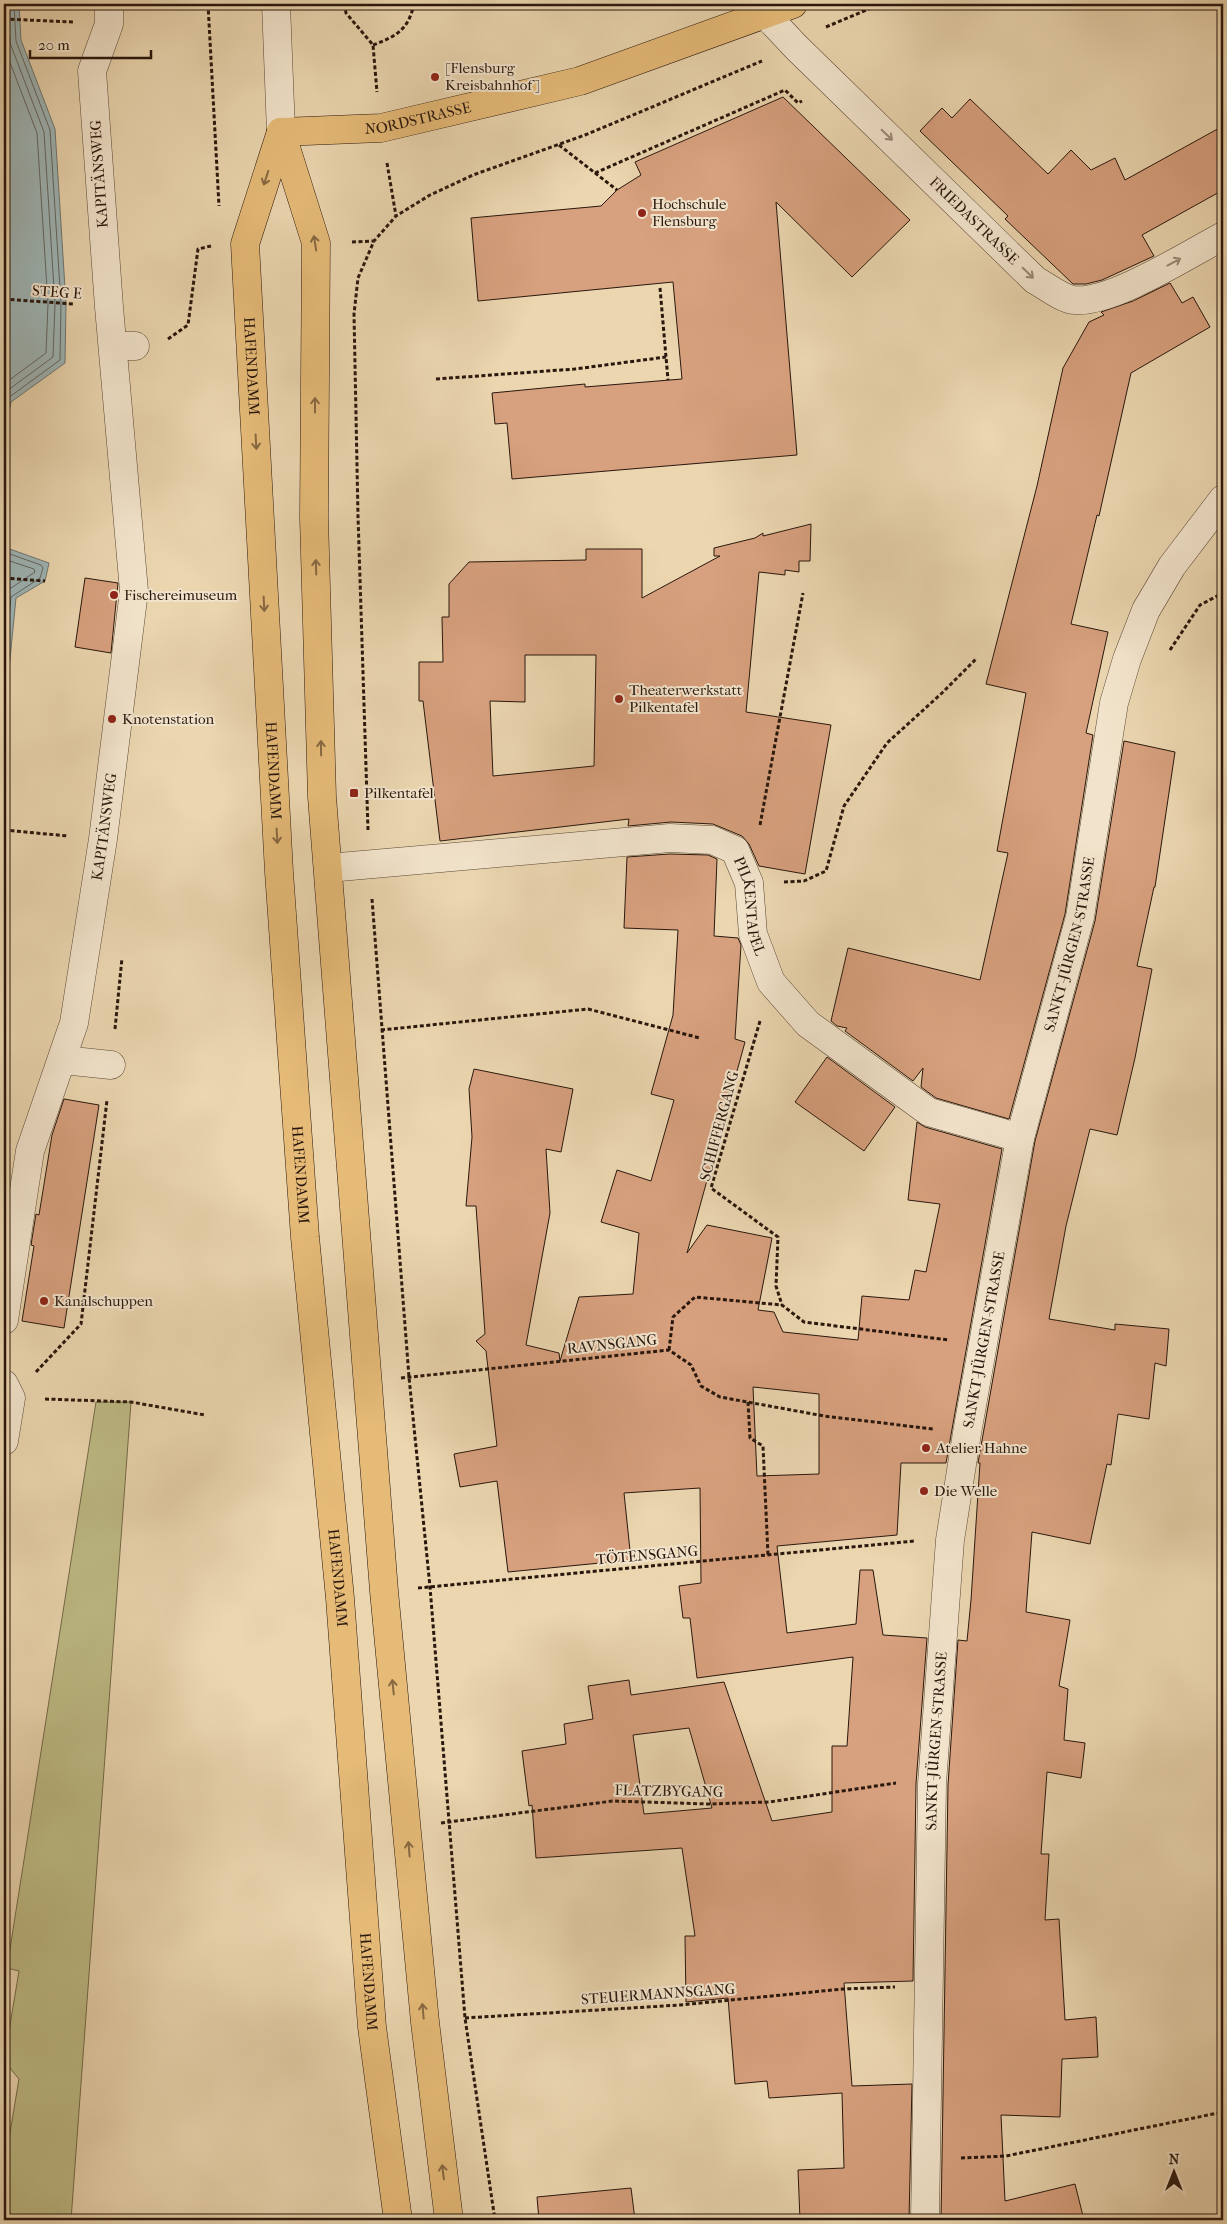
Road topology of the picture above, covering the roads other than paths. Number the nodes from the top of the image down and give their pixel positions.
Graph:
1 (276, 4) edge
2 (793, 4) edge
3 (109, 14) edge
4 (765, 14) junction
5 (282, 132) junction
6 (1223, 236) edge
7 (1223, 499) edge
8 (328, 868) junction
9 (63, 1060) junction
10 (111, 1065) dead end
11 (1020, 1138) junction
12 (4, 1320) edge
13 (8, 1391) edge
14 (4, 1441) edge
15 (398, 2220) edge
16 (449, 2220) edge
17 (925, 2220) edge

1 - 5 street, HAFENDAMM
2 - 4 main road, NORDSTRASSE
3 - 9 street, KAPITÄNSWEG
4 - 5 main road, NORDSTRASSE
4 -> 6 street, FRIEDASTRASSE
8 -> 5 main road, HAFENDAMM
5 -> 15 main road, HAFENDAMM
7 - 11 street, SANKT-JÜRGEN-STRASSE
8 - 11 street, PILKENTAFEL
16 -> 8 main road, HAFENDAMM
9 - 10 street
9 - 12 street, KAPITÄNSWEG
11 - 17 street, SANKT-JÜRGEN-STRASSE
13 - 14 street

